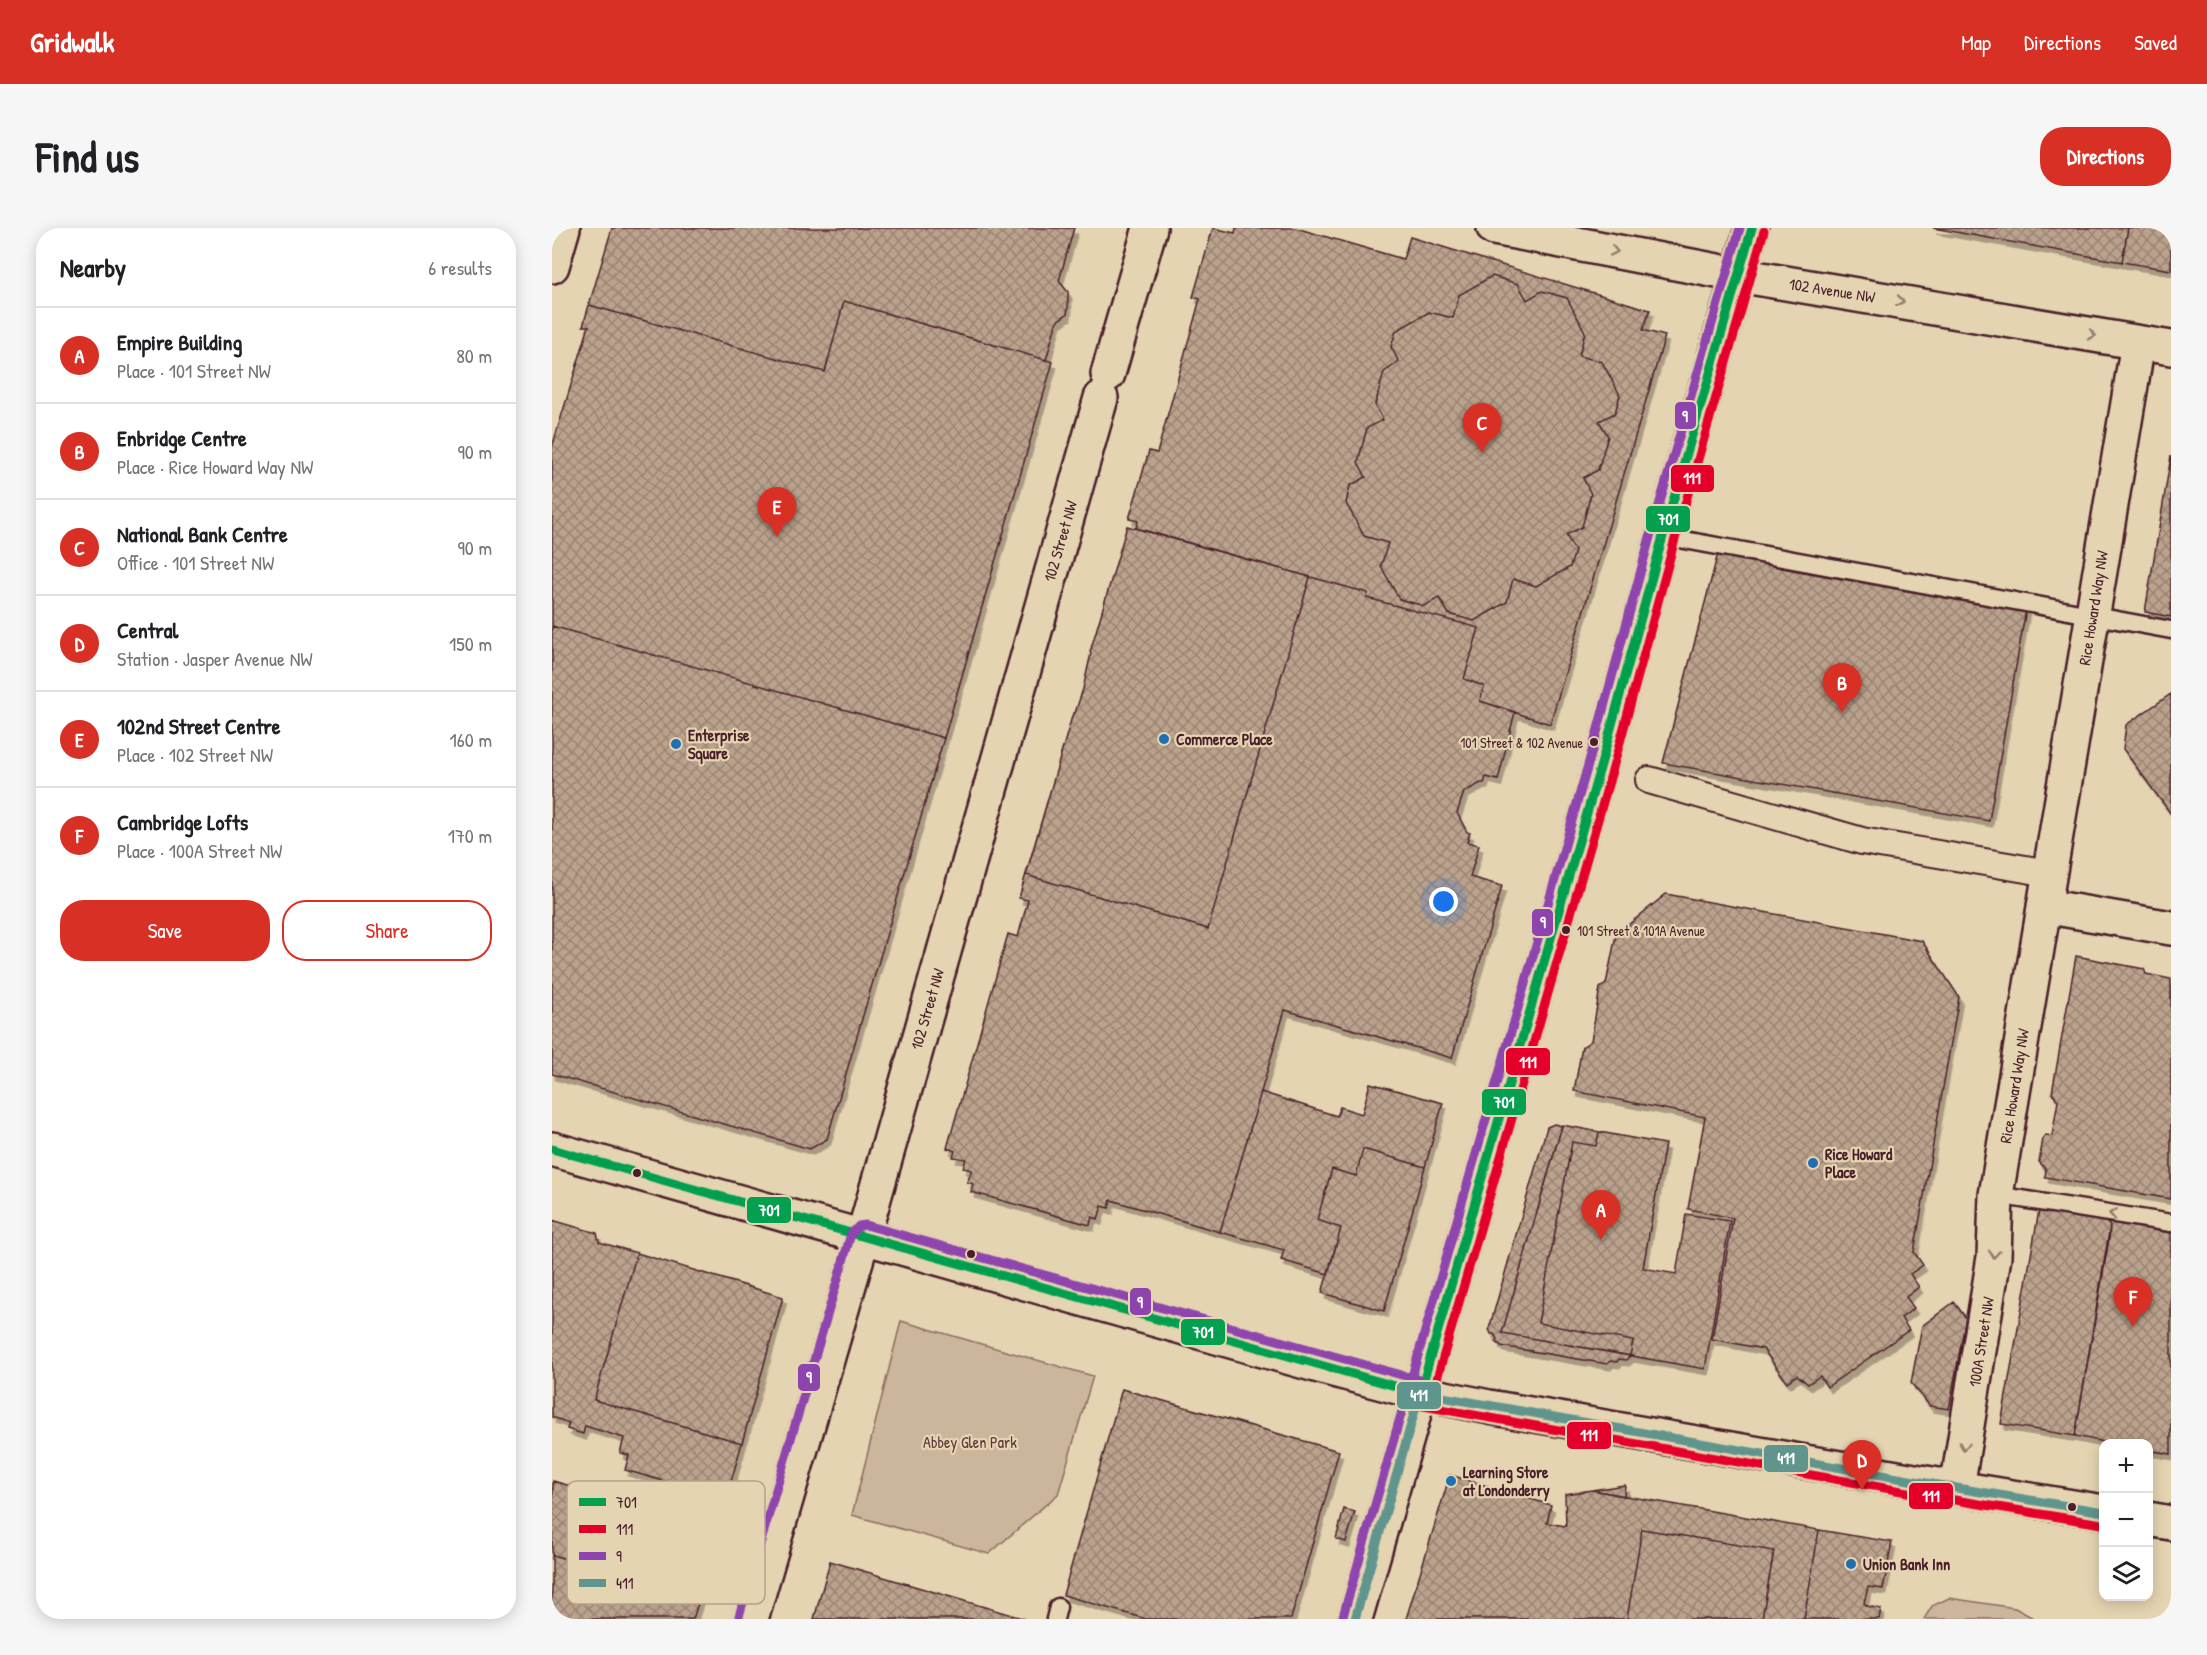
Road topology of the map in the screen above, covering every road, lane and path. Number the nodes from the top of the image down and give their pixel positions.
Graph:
1 (563, 228) edge
2 (1150, 228) edge
3 (1494, 228) edge
4 (1752, 228) edge
5 (552, 266) edge
6 (1738, 275) junction
7 (2138, 343) junction
8 (2171, 348) edge
9 (1663, 536) junction
10 (2092, 616) junction
11 (2171, 630) edge
12 (1649, 780) dead end
13 (2049, 873) junction
14 (2044, 906) junction
15 (2171, 928) edge
16 (552, 1149) edge
17 (1996, 1195) junction
18 (2171, 1223) edge
19 (863, 1237) junction
20 (1420, 1393) junction
21 (1957, 1488) junction
22 (2099, 1511) edge
23 (2153, 1520) edge
24 (2171, 1523) edge
25 (765, 1571) edge
26 (755, 1604) edge
27 (751, 1619) edge
28 (1355, 1619) edge

1 - 5 street
2 - 19 street, 102 Street NW
3 -> 6 street, 102 Avenue NW
4 - 6 street
6 -> 7 street, 102 Avenue NW
6 - 9 street
7 - 8 street, 102 Avenue NW
7 - 10 street, Rice Howard Way NW
9 - 10 lane
9 - 20 street
10 - 11 lane
10 - 13 street, Rice Howard Way NW
12 - 13 street
13 - 14 street, Rice Howard Way NW
14 - 15 street
14 - 17 street, Rice Howard Way NW
16 - 19 street
18 -> 17 lane
17 -> 21 street, 100A Street NW
19 - 20 street
19 - 25 street, 102 Street NW
20 - 21 street
20 - 28 street
21 - 22 street
23 - 24 street
26 - 27 street, 102 Street NW

